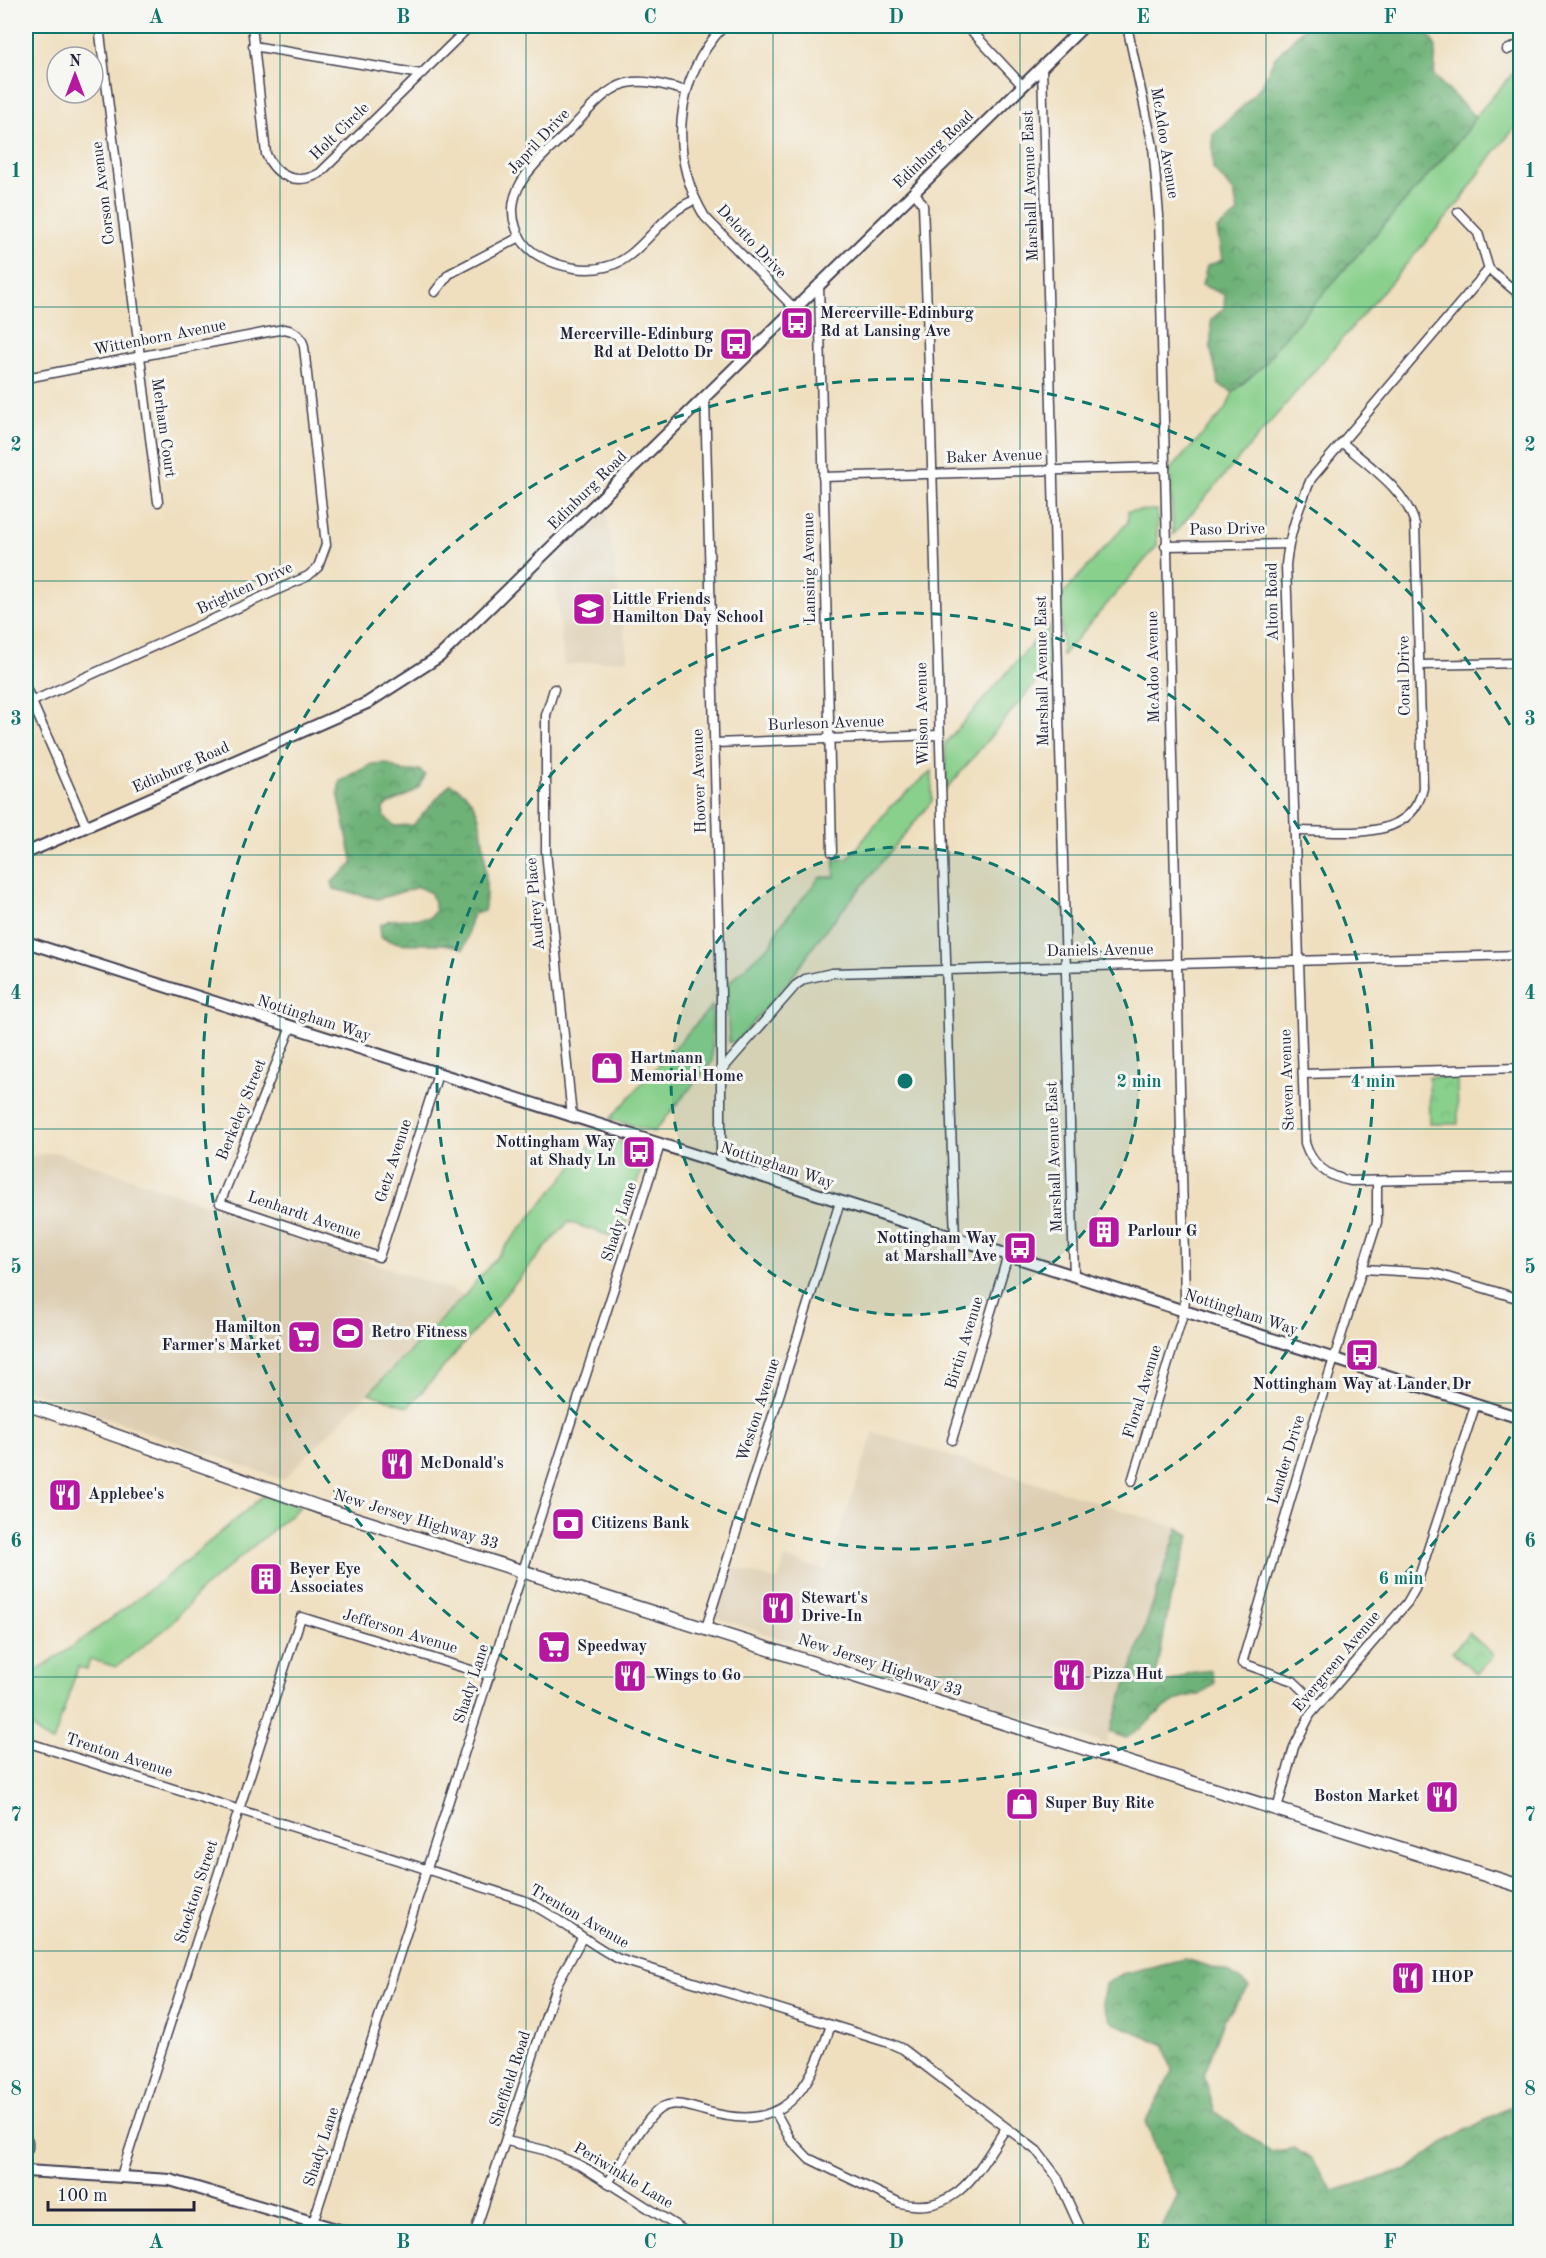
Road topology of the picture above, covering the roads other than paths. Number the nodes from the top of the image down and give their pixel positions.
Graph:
1 (99, 26) edge
2 (252, 26) edge
3 (470, 26) edge
4 (724, 26) edge
5 (967, 26) edge
6 (1084, 26) edge
7 (1127, 26) edge
8 (1521, 44) edge
9 (253, 46) junction
10 (1507, 50) dead end
11 (1042, 66) junction
12 (421, 74) junction
13 (1022, 85) junction
14 (687, 91) junction
15 (914, 191) junction
16 (695, 200) junction
17 (1458, 212) dead end
18 (520, 237) junction
19 (1488, 269) junction
20 (819, 284) junction
21 (435, 292) dead end
22 (1521, 295) edge
23 (794, 308) junction
24 (298, 334) joint
25 (138, 358) junction
26 (26, 378) edge
27 (705, 396) junction
28 (1344, 444) junction
29 (1165, 467) junction
30 (1054, 471) junction
31 (934, 474) junction
32 (823, 477) junction
33 (158, 502) dead end
34 (1288, 544) junction
35 (1166, 546) junction
36 (1521, 663) edge
37 (1420, 665) junction
38 (26, 688) edge
39 (554, 689) dead end
40 (31, 702) junction
41 (939, 735) junction
42 (829, 739) junction
43 (714, 743) junction
44 (86, 826) junction
45 (1295, 831) junction
46 (832, 852) dead end
47 (26, 853) edge
48 (26, 942) edge
49 (1521, 955) edge
50 (1298, 962) junction
51 (1177, 965) junction
52 (1065, 967) junction
53 (945, 971) junction
54 (291, 1027) junction
55 (1521, 1068) edge
56 (721, 1071) junction
57 (438, 1074) junction
58 (1303, 1074) junction
59 (572, 1117) junction
60 (660, 1145) junction
61 (721, 1164) junction
62 (1521, 1178) edge
63 (1377, 1181) junction
64 (840, 1202) junction
65 (220, 1203) joint
66 (956, 1238) junction
67 (1008, 1255) junction
68 (379, 1257) joint
69 (1363, 1269) junction
70 (1074, 1276) junction
71 (1521, 1299) edge
72 (1184, 1311) junction
73 (1334, 1359) junction
74 (1476, 1403) junction
75 (26, 1404) edge
76 (1521, 1418) edge
77 (952, 1440) dead end
78 (1132, 1481) dead end
79 (524, 1571) junction
80 (301, 1617) joint
81 (706, 1628) junction
82 (490, 1676) junction
83 (1318, 1705) junction
84 (26, 1742) edge
85 (1277, 1809) junction
86 (239, 1810) junction
87 (428, 1870) junction
88 (1521, 1886) edge
89 (582, 1938) junction
90 (831, 2025) junction
91 (775, 2111) junction
92 (1006, 2128) junction
93 (26, 2141) edge
94 (507, 2141) junction
95 (26, 2148) edge
96 (26, 2171) edge
97 (121, 2176) junction
98 (608, 2183) junction
99 (311, 2227) edge
100 (346, 2232) edge
101 (475, 2232) edge
102 (686, 2232) edge
103 (1082, 2232) edge

1 - 25 street, Corson Avenue
2 - 9 street, Holt Circle
3 - 12 street, Holt Circle
4 - 14 street, Delotto Drive
5 - 13 street
6 - 11 street, Edinburg Road
7 - 29 street, McAdoo Avenue
8 - 10 street
9 - 12 street
9 - 12 street, Holt Circle
11 - 13 street, Edinburg Road
11 - 30 street, Marshall Avenue East
13 - 15 street, Edinburg Road
14 - 16 street, Delotto Drive
14 - 18 street, Japril Drive
15 - 20 street, Edinburg Road
15 - 31 street, Wilson Avenue
16 - 18 street
16 - 23 street, Delotto Drive
17 - 19 street
18 - 21 street
19 - 22 street
19 - 28 street, Alton Road
20 - 23 street, Edinburg Road
20 - 32 street, Lansing Avenue
23 - 27 street, Edinburg Road
24 - 25 street, Wittenborn Avenue
24 - 40 street, Brighten Drive
25 - 26 street, Wittenborn Avenue
25 - 33 street, Merham Court
27 - 43 street, Hoover Avenue
27 - 44 street, Edinburg Road
28 - 34 street, Alton Road
28 - 37 street, Coral Drive
29 - 30 street, Baker Avenue
29 - 35 street, McAdoo Avenue
30 - 31 street, Baker Avenue
30 - 52 street, Marshall Avenue East
31 - 32 street, Baker Avenue
31 - 41 street, Wilson Avenue
32 - 42 street, Lansing Avenue
34 - 35 street, Paso Drive
34 - 45 street, Alton Road
35 - 51 street, McAdoo Avenue
36 - 37 street
37 - 45 street, Coral Drive
38 - 40 street
39 - 59 street, Audrey Place
40 - 44 street
41 - 42 street, Burleson Avenue
41 - 53 street, Wilson Avenue
42 - 43 street, Burleson Avenue
42 - 46 street, Lansing Avenue
43 - 56 street, Hoover Avenue
44 - 47 street, Edinburg Road
45 - 50 street, Alton Road
48 - 54 street, Nottingham Way
49 - 50 street, Daniels Avenue
50 - 51 street, Daniels Avenue
50 - 58 street, Steven Avenue
51 - 52 street, Daniels Avenue
51 - 72 street, McAdoo Avenue
52 - 53 street, Daniels Avenue
52 - 70 street, Marshall Avenue East
53 - 56 street, Daniels Avenue
53 - 66 street, Wilson Avenue
54 - 57 street, Nottingham Way
54 - 65 street, Berkeley Street
55 - 58 street
56 - 61 street, Hoover Avenue
57 - 59 street, Nottingham Way
57 - 68 street, Getz Avenue
58 - 63 street, Steven Avenue
59 - 60 street, Nottingham Way
60 - 61 street, Nottingham Way
60 - 79 street, Shady Lane
61 - 64 street, Nottingham Way
62 - 63 street, Steven Avenue
63 - 69 street, Lander Drive
64 - 66 street, Nottingham Way
64 - 81 street, Weston Avenue
65 - 68 street, Lenhardt Avenue
66 - 67 street, Nottingham Way
67 - 70 street, Nottingham Way
67 - 77 street, Birtin Avenue
69 - 71 street
69 - 73 street, Lander Drive
70 - 72 street, Nottingham Way
72 - 73 street, Nottingham Way
72 - 78 street, Floral Avenue
73 - 74 street, Nottingham Way
73 - 83 street, Lander Drive
74 - 76 street, Nottingham Way
74 - 83 street, Evergreen Avenue
75 - 79 main road, New Jersey Highway 33
79 - 81 main road, New Jersey Highway 33
79 - 82 street, Shady Lane
80 - 82 street, Jefferson Avenue
80 - 86 street, Stockton Street
81 - 85 main road, New Jersey Highway 33
82 - 87 street, Shady Lane
83 - 85 street, Evergreen Avenue
84 - 86 street, Trenton Avenue
85 - 88 main road, New Jersey Highway 33
86 - 87 street, Trenton Avenue
86 - 97 street, Stockton Street
87 - 89 street, Trenton Avenue
87 - 99 street, Shady Lane
89 - 90 street, Trenton Avenue
89 - 94 street, Sheffield Road
90 - 91 street
90 - 92 street, Trenton Avenue
91 - 92 street
91 - 98 street
92 - 103 street, Trenton Avenue
93 - 95 main road
94 - 98 street, Periwinkle Lane
94 - 101 street, Sheffield Road
96 - 97 street
97 - 99 street
98 - 102 street, Periwinkle Lane
99 - 100 street

